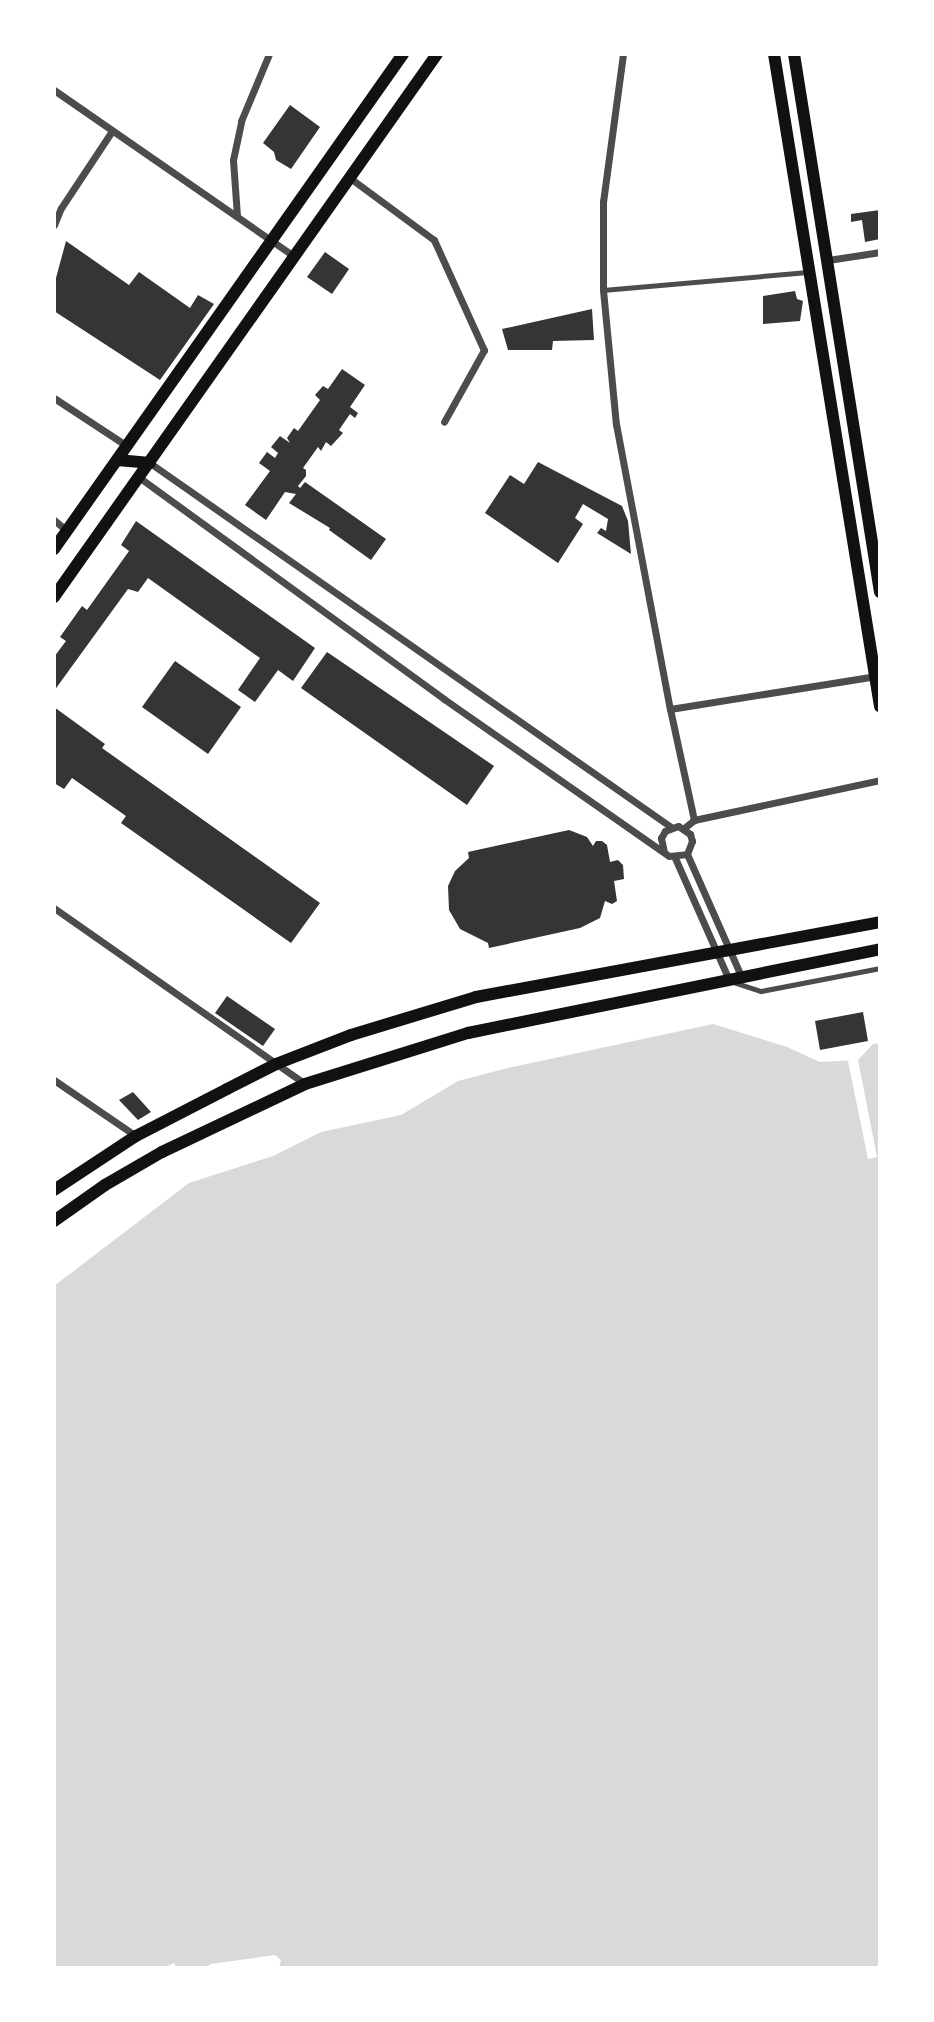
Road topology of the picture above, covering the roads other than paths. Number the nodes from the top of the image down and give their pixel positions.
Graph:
1 (269, 54) edge
2 (403, 54) edge
3 (437, 54) edge
4 (774, 54) edge
5 (794, 54) edge
6 (623, 55) edge
7 (54, 90) edge
8 (806, 128) junction
9 (112, 131) junction
10 (786, 131) junction
11 (350, 178) junction
12 (795, 192) junction
13 (817, 193) junction
14 (236, 216) junction
15 (54, 225) edge
16 (272, 240) junction
17 (880, 252) edge
18 (295, 257) junction
19 (828, 260) junction
20 (807, 272) junction
21 (603, 290) junction
22 (54, 398) edge
23 (444, 422) dead end
24 (127, 446) junction
25 (117, 460) junction
26 (150, 463) junction
27 (139, 478) junction
28 (54, 520) edge
29 (67, 531) junction
30 (54, 549) edge
31 (880, 592) edge
32 (54, 597) edge
33 (878, 676) edge
34 (880, 706) edge
35 (670, 709) junction
36 (880, 780) edge
37 (694, 820) junction
38 (671, 827) junction
39 (684, 828) junction
40 (664, 852) junction
41 (688, 854) junction
42 (675, 858) junction
43 (54, 908) edge
44 (880, 922) edge
45 (731, 949) junction
46 (880, 949) edge
47 (716, 953) junction
48 (880, 968) edge
49 (736, 979) junction
50 (275, 1064) junction
51 (54, 1080) edge
52 (305, 1084) junction
53 (136, 1136) junction
54 (54, 1190) edge
55 (54, 1221) edge

1 - 14 street
2 - 16 main road
3 - 11 main road
4 - 10 main road
5 - 8 main road
6 - 21 street
7 - 9 street
8 - 10 main road
8 - 13 main road
9 - 14 street
9 - 15 street
10 - 12 main road
11 - 18 main road
11 - 23 street
12 - 13 main road
12 - 20 main road
13 - 19 main road
14 - 16 street
16 - 18 street
16 - 24 main road
17 - 19 street
18 - 26 main road
19 - 31 main road
20 - 21 lane
20 - 33 main road
21 - 35 street
22 - 24 street
24 - 25 main road
25 - 26 main road
25 - 29 main road
26 - 27 main road
26 - 38 street
27 - 32 main road
27 - 40 street
28 - 29 street
29 - 30 main road
33 - 34 main road
33 - 35 street
35 - 37 street
36 - 37 street
37 - 39 street
38 - 39 street
38 - 40 street
39 - 41 street
40 - 42 street
41 - 42 street
41 - 45 street
42 - 47 street
43 - 50 street
44 - 45 main road
45 - 47 main road
45 - 49 street
46 - 49 main road
47 - 49 street
47 - 50 main road
48 - 49 lane
49 - 52 main road
50 - 52 street
50 - 53 main road
51 - 53 street
52 - 55 main road
53 - 54 main road

